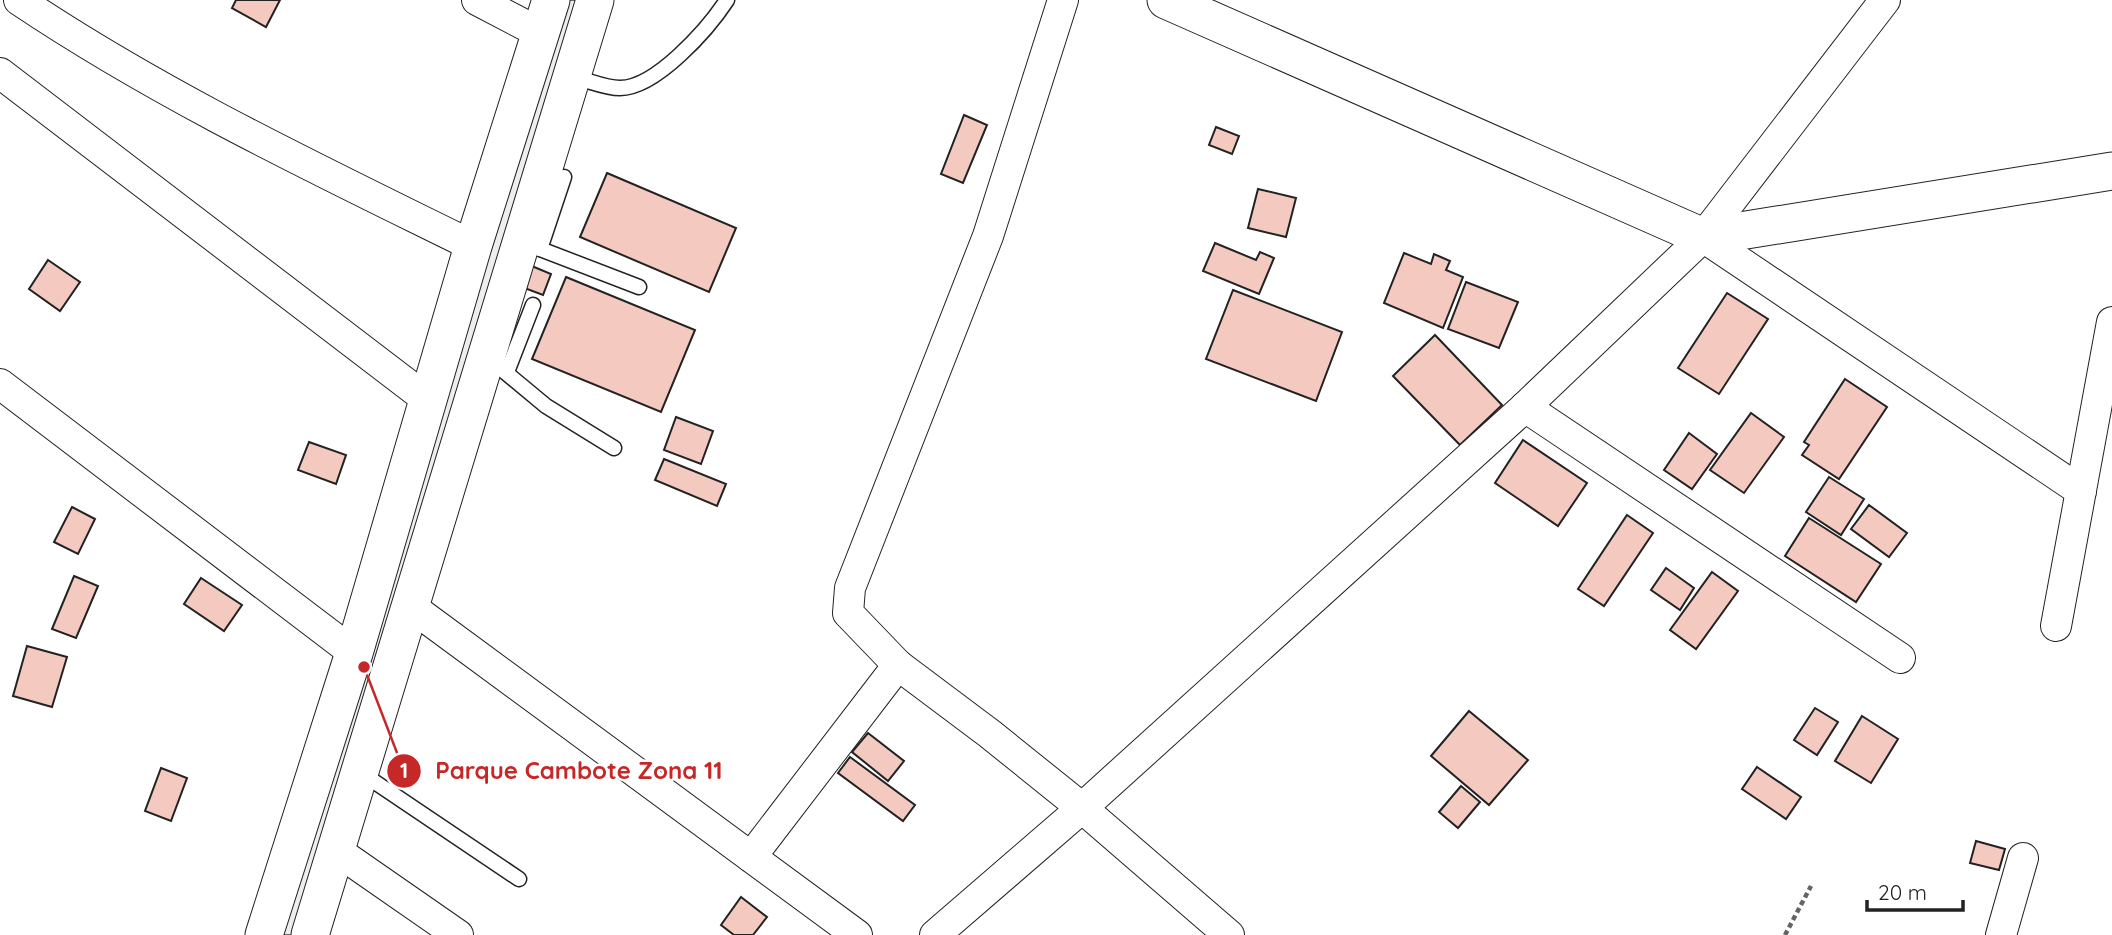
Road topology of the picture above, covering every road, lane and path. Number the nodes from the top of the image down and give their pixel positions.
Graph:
1 (19, 0) edge
2 (477, 0) edge
3 (594, 0) edge
4 (727, 0) edge
5 (1063, 0) edge
6 (1166, 0) edge
7 (1885, 0) edge
8 (545, 16) edge
9 (0, 73) edge
10 (571, 76) junction
11 (2112, 171) edge
12 (564, 177) dead end
13 (1703, 237) junction
14 (531, 245) junction
15 (473, 246) junction
16 (639, 287) dead end
17 (533, 305) dead end
18 (2112, 322) edge
19 (497, 364) junction
20 (0, 384) edge
21 (428, 400) junction
22 (1525, 407) junction
23 (614, 448) dead end
24 (2081, 491) junction
25 (410, 606) junction
26 (2056, 626) dead end
27 (354, 653) junction
28 (1900, 657) dead end
29 (898, 665) junction
30 (359, 771) junction
31 (1082, 808) junction
32 (337, 851) junction
33 (751, 856) junction
34 (2023, 858) dead end
35 (519, 879) dead end
36 (1811, 886) dead end
37 (264, 935) edge
38 (310, 935) edge
39 (458, 935) edge
40 (857, 935) edge
41 (935, 935) edge
42 (1228, 935) edge
43 (1785, 935) edge
44 (2001, 935) edge

1 - 15 street
2 - 8 street
3 - 10 street
4 - 10 lane
5 - 29 street
6 - 13 street
7 - 13 street
8 - 15 street
9 - 21 street
10 - 14 street
11 - 13 street
12 - 14 lane
13 - 22 street
13 - 24 street
14 - 16 lane
14 - 19 street
15 - 21 street
17 - 19 lane
18 - 24 street
19 - 23 lane
19 - 25 street
20 - 27 street
21 - 27 street
22 - 28 street
22 - 31 street
24 - 26 street
25 - 30 street
25 - 33 street
27 - 37 street
29 - 31 street
29 - 33 street
30 - 32 street
30 - 35 lane
31 - 41 street
31 - 42 street
32 - 38 street
32 - 39 street
33 - 40 street
34 - 44 street
36 - 43 path

